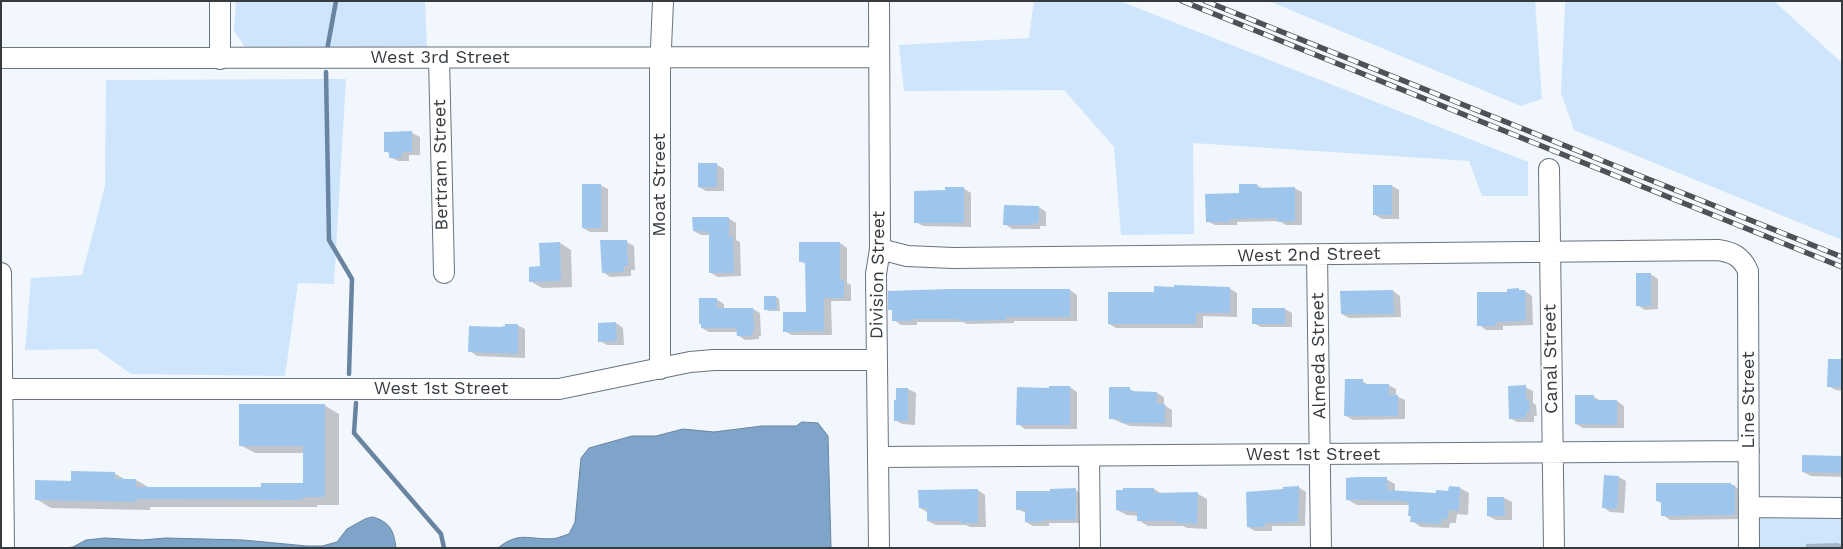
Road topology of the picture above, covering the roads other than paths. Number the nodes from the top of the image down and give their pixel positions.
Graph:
1 (220, 1) edge
2 (663, 1) edge
3 (879, 1) edge
4 (879, 57) junction
5 (1, 58) edge
6 (439, 58) junction
7 (661, 58) junction
8 (220, 59) junction
9 (1549, 170) dead end
10 (880, 250) junction
11 (1550, 253) junction
12 (1317, 254) junction
13 (1738, 256) joint
14 (1, 273) edge
15 (444, 273) dead end
16 (876, 360) junction
17 (660, 369) junction
18 (3, 389) junction
19 (1749, 451) junction
20 (1553, 453) junction
21 (1320, 455) junction
22 (1089, 456) junction
23 (878, 458) junction
24 (1749, 507) junction
25 (1842, 508) edge
26 (4, 548) edge
27 (879, 548) edge
28 (1090, 548) edge
29 (1321, 548) edge
30 (1554, 548) edge
31 (1749, 548) edge

1 - 8 street
2 - 7 street, Moat Street
3 - 4 street, Division Street
4 - 7 street, West 3rd Street
4 - 10 street, Division Street
5 - 8 street, West 3rd Street
6 - 7 street, West 3rd Street
6 - 8 street, West 3rd Street
6 - 15 street, Bertram Street
7 - 17 street, Moat Street
9 - 11 street, Canal Street
10 - 12 street, West 2nd Street
10 - 16 street, Division Street
11 - 12 street, West 2nd Street
11 - 13 street, West 2nd Street
11 - 20 street, Canal Street
12 - 21 street, Almeda Street
13 - 19 street, Line Street
14 - 18 street
16 - 17 street, West 1st Street
16 - 23 street, Division Street
17 - 18 street, West 1st Street
18 - 26 street
19 - 20 street, West 1st Street
19 - 24 street, Line Street
20 - 21 street, West 1st Street
20 - 30 street, Canal Street
21 - 22 street, West 1st Street
21 - 29 street, Almeda Street
22 - 23 street, West 1st Street
22 - 28 street
23 - 27 street, Division Street
24 - 25 street
24 - 31 street, Line Street

